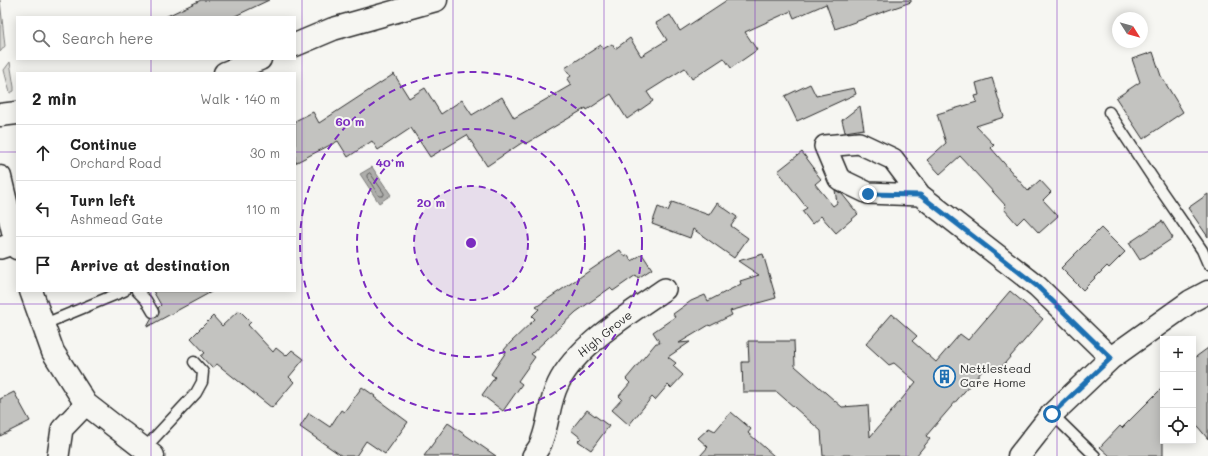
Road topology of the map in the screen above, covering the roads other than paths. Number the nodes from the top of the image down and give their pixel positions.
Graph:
1 (436, 0) edge
2 (296, 45) edge
3 (258, 60) edge
4 (228, 72) edge
5 (1109, 112) dead end
6 (16, 113) edge
7 (0, 115) edge
8 (0, 177) edge
9 (920, 195) dead end
10 (11, 246) edge
11 (1208, 264) edge
12 (665, 289) dead end
13 (31, 292) edge
14 (122, 292) edge
15 (138, 292) edge
16 (1208, 292) edge
17 (153, 312) dead end
18 (42, 325) junction
19 (1111, 358) junction
20 (194, 362) dead end
21 (86, 404) junction
22 (1052, 414) junction
23 (148, 452) edge
24 (58, 456) edge
25 (533, 456) edge
26 (1019, 456) edge
27 (1095, 456) edge

1 - 2 street
3 - 4 street
5 - 11 lane
6 - 7 street
8 - 10 street
9 - 19 street
12 - 25 street, High Grove
13 - 18 street
14 - 18 lane
15 - 17 lane
16 - 19 street
18 - 21 street
19 - 22 street
20 - 23 lane
21 - 23 street
21 - 24 street
22 - 26 street
22 - 27 lane

